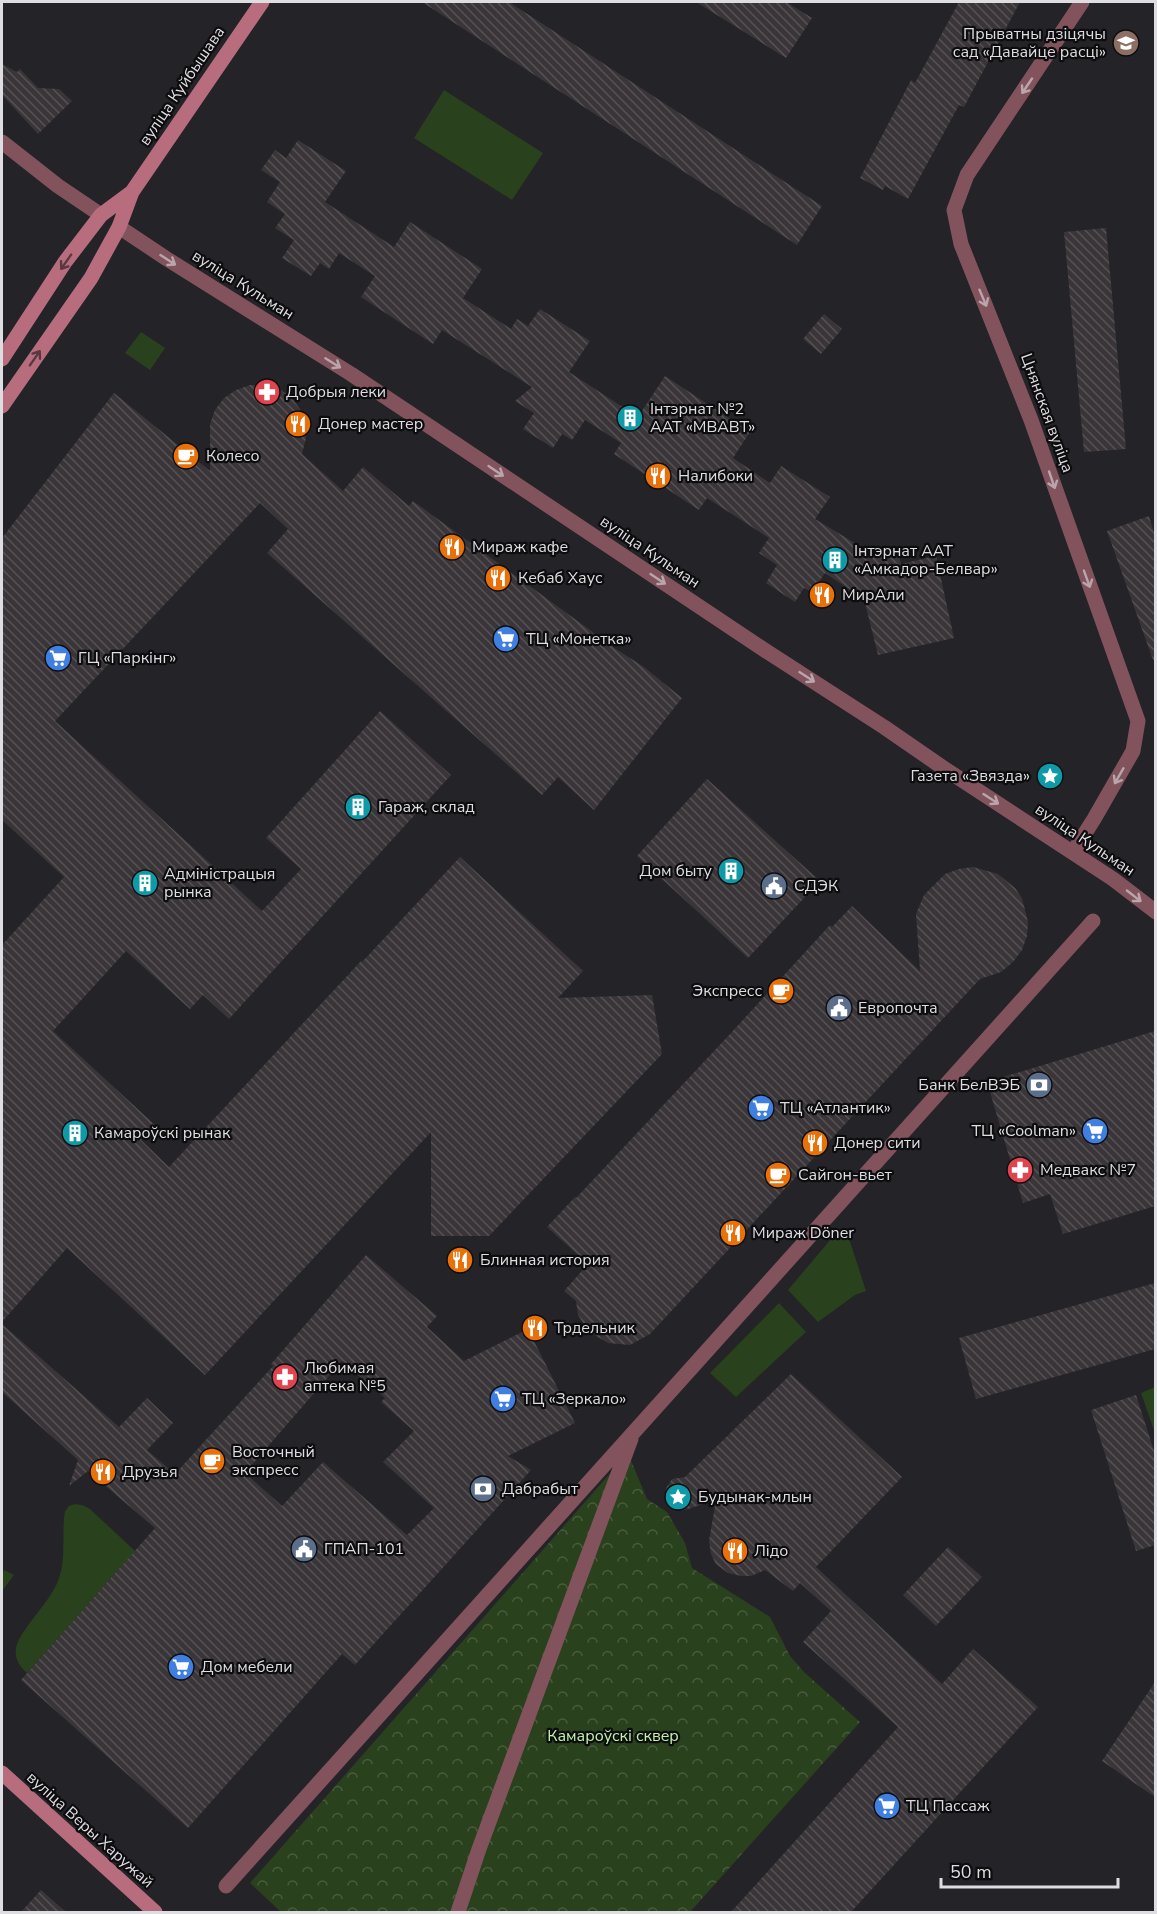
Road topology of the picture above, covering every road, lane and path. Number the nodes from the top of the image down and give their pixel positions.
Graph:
1 (262, 2) edge
2 (1082, 2) edge
3 (2, 142) edge
4 (132, 192) junction
5 (101, 215) junction
6 (119, 227) junction
7 (2, 359) edge
8 (2, 406) edge
9 (1073, 852) junction
10 (1155, 912) edge
11 (1093, 921) dead end
12 (634, 1432) junction
13 (2, 1773) edge
14 (226, 1886) dead end
15 (155, 1912) edge
16 (458, 1912) edge

1 - 4 main road, вуліца Куйбышава
2 -> 9 street, Цнянская вуліца
3 - 5 street
4 - 5 main road, вуліца Куйбышава
4 - 6 main road, вуліца Куйбышава
5 - 6 main road
5 -> 7 main road, вуліца Куйбышава
8 -> 6 main road, вуліца Куйбышава
6 -> 9 street, вуліца Кульман
9 -> 10 street, вуліца Кульман
11 - 12 street
12 - 14 street
12 - 16 street
13 - 15 main road, вуліца Веры Харужай

